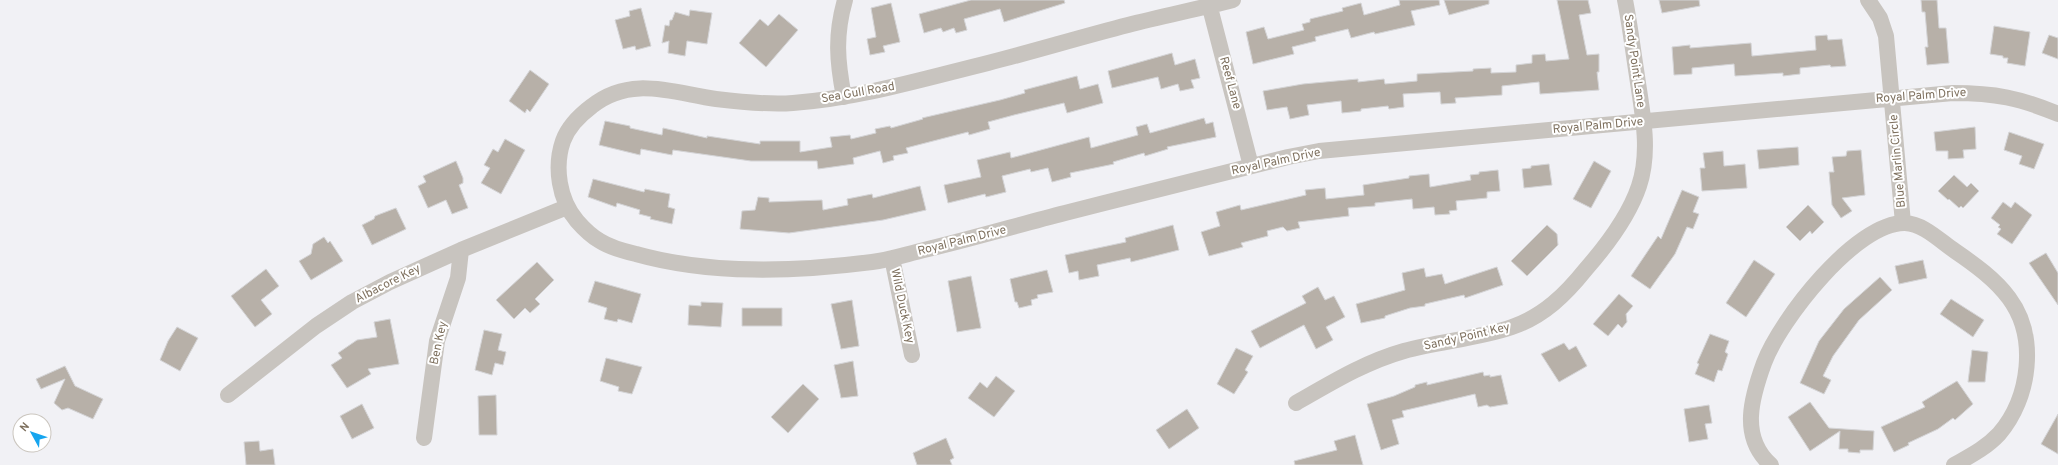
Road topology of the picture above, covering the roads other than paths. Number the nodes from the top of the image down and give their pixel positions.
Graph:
1 (845, 0) edge
2 (1233, 0) edge
3 (1625, 0) edge
4 (1868, 0) edge
5 (1209, 3) edge
6 (844, 96) junction
7 (1892, 99) junction
8 (2058, 114) edge
9 (1643, 122) junction
10 (1251, 166) junction
11 (567, 207) junction
12 (1903, 223) junction
13 (461, 250) junction
14 (892, 258) junction
15 (912, 355) dead end
16 (228, 395) dead end
17 (1296, 402) dead end
18 (424, 438) dead end
19 (1771, 465) edge
20 (1954, 465) edge

1 - 6 street
2 - 5 street, Sea Gull Road
3 - 9 street, Sandy Point Lane
4 - 7 street, Blue Marlin Circle
5 - 6 street, Sea Gull Road
5 - 10 street, Reef Lane
6 - 11 street, Sea Gull Road
7 - 8 street, Royal Palm Drive
7 - 9 street, Royal Palm Drive
7 - 12 street, Blue Marlin Circle
9 - 10 street, Royal Palm Drive
9 - 17 street, Sandy Point Key
10 - 14 street, Royal Palm Drive
11 - 13 street, Albacore Key
11 - 14 street, Royal Palm Drive
12 - 19 street, Blue Marlin Circle
12 - 20 street, Blue Marlin Circle
13 - 16 street, Albacore Key
13 - 18 street, Ben Key
14 - 15 street, Wild Duck Key

